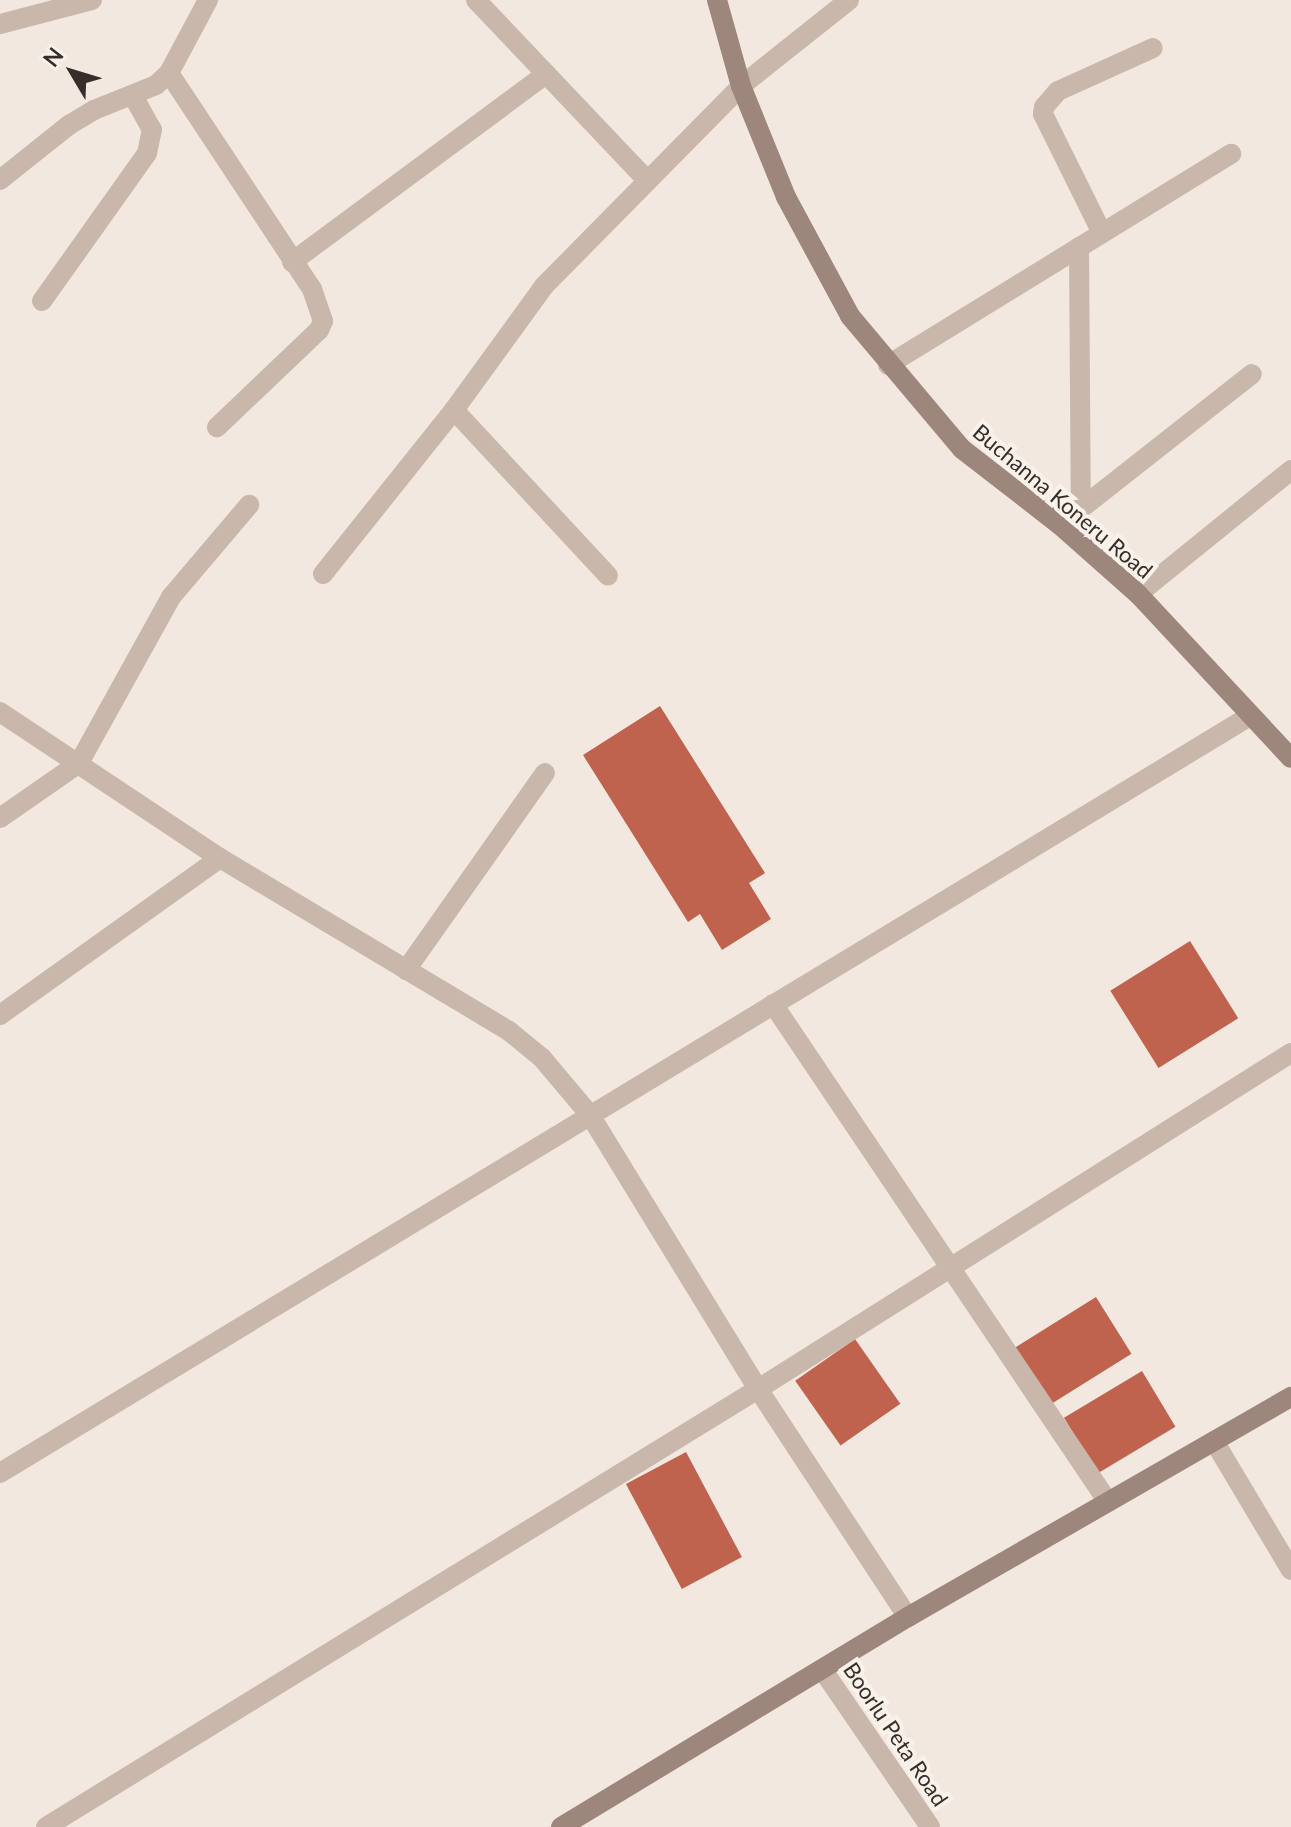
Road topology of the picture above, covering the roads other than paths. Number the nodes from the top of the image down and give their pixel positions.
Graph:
1 (92, 0) edge
2 (208, 0) edge
3 (476, 0) edge
4 (717, 0) edge
5 (849, 0) edge
6 (0, 24) edge
7 (1153, 48) dead end
8 (169, 73) junction
9 (546, 74) junction
10 (741, 86) junction
11 (133, 96) junction
12 (1231, 154) dead end
13 (0, 180) edge
14 (647, 180) junction
15 (1102, 233) junction
16 (1079, 247) junction
17 (292, 262) junction
18 (42, 301) dead end
19 (888, 365) junction
20 (1252, 374) dead end
21 (454, 410) junction
22 (217, 427) dead end
23 (1291, 470) edge
24 (249, 505) dead end
25 (1081, 508) junction
26 (1060, 525) junction
27 (323, 574) dead end
28 (608, 576) dead end
29 (1138, 594) junction
30 (0, 712) edge
31 (1250, 716) junction
32 (1291, 758) edge
33 (79, 763) junction
34 (545, 773) dead end
35 (0, 818) edge
36 (220, 858) junction
37 (406, 970) junction
38 (773, 1004) junction
39 (0, 1015) edge
40 (1291, 1053) edge
41 (590, 1115) junction
42 (949, 1268) junction
43 (758, 1389) junction
44 (1291, 1397) edge
45 (1214, 1441) junction
46 (0, 1473) edge
47 (1108, 1502) junction
48 (1283, 1542) edge
49 (1291, 1570) edge
50 (908, 1617) junction
51 (822, 1669) junction
52 (46, 1827) edge
53 (561, 1827) edge
54 (930, 1827) edge

1 - 6 street
2 - 8 street
3 - 9 street
4 - 10 street, Buchanna Koneru Road
5 - 10 street
7 - 15 street
8 - 11 street
8 - 17 street
9 - 14 street
9 - 17 street
10 - 14 street
10 - 19 street, Buchanna Koneru Road
11 - 13 street
11 - 18 street
12 - 15 street
14 - 21 street
15 - 16 street
16 - 19 street
16 - 25 street
17 - 22 street
19 - 26 street, Buchanna Koneru Road
20 - 25 street
21 - 27 street
21 - 28 street
23 - 29 street
24 - 33 street
25 - 26 street
26 - 29 street, Buchanna Koneru Road
29 - 31 street, Buchanna Koneru Road
30 - 33 street
31 - 32 street, Buchanna Koneru Road
31 - 38 street
33 - 35 street
33 - 36 street
34 - 37 street
36 - 37 street
36 - 39 street
37 - 41 street
38 - 41 street
38 - 42 street
40 - 42 street
41 - 43 street
41 - 46 street
42 - 43 street
42 - 47 street
43 - 50 street
43 - 52 street
44 - 45 street
45 - 47 street
45 - 48 street
47 - 50 street
48 - 49 street
50 - 51 street
51 - 53 street
51 - 54 street, Boorlu Peta Road

